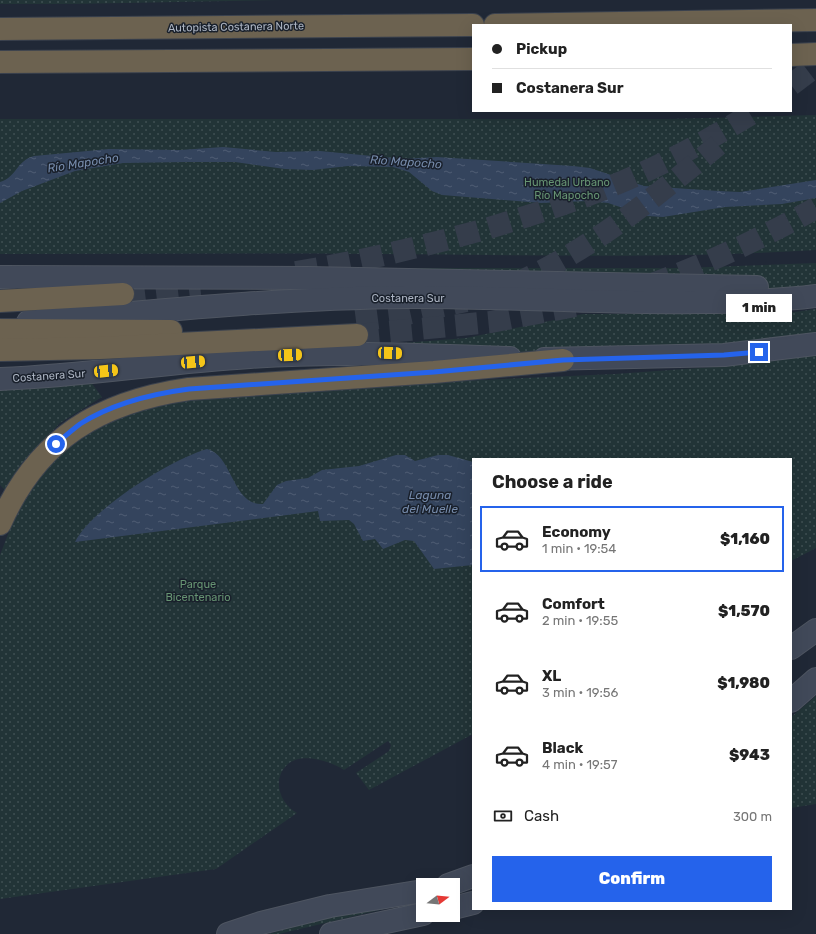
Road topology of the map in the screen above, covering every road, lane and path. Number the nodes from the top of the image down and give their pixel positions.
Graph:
1 (816, 20) edge
2 (559, 24) edge
3 (472, 25) edge
4 (0, 29) edge
5 (816, 54) edge
6 (792, 55) edge
7 (472, 59) edge
8 (0, 62) edge
9 (0, 277) edge
10 (816, 288) edge
11 (123, 294) tunnel mouth
12 (816, 296) edge
13 (0, 301) edge
14 (0, 325) edge
15 (0, 330) edge
16 (816, 344) edge
17 (0, 350) edge
18 (563, 360) junction
19 (0, 379) edge
20 (0, 524) edge
21 (816, 630) edge
22 (792, 647) edge
23 (816, 679) edge
24 (792, 700) edge
25 (472, 876) edge
26 (460, 881) edge
27 (416, 892) edge
28 (472, 903) edge
29 (460, 906) edge
30 (416, 916) edge
31 (228, 934) edge
32 (331, 934) edge

1 - 2 highway
3 - 4 highway, Autopista Costanera Norte
5 - 6 highway
7 - 8 highway
9 - 10 main road, Costanera Sur
11 - 13 highway
12 - 14 main road, Costanera Sur
15 - 17 highway
16 - 18 main road, Costanera Sur
18 - 19 main road, Costanera Sur
18 - 20 highway
21 - 22 main road
23 - 24 main road
25 - 26 main road
27 - 31 main road
28 - 29 main road
30 - 32 main road

